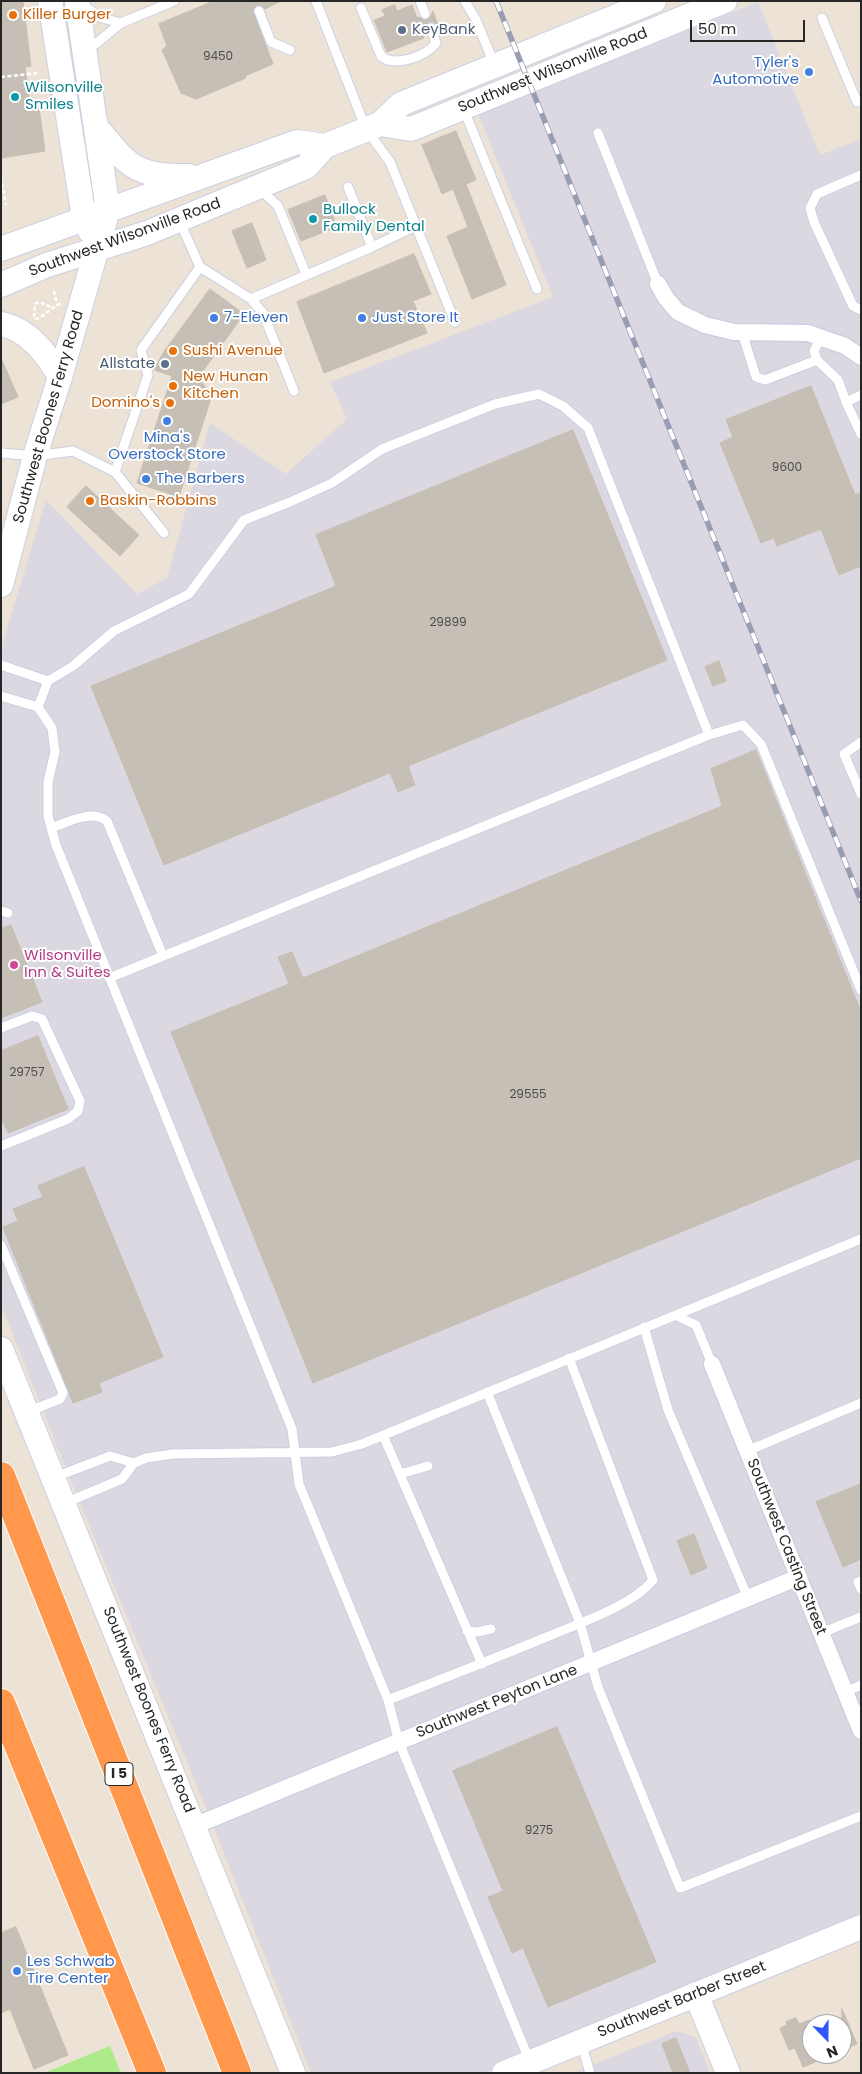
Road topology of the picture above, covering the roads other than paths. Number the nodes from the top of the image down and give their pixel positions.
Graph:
1 (50, 1) edge
2 (77, 1) edge
3 (174, 1) edge
4 (316, 1) edge
5 (420, 1) edge
6 (465, 1) edge
7 (654, 1) edge
8 (725, 1) edge
9 (361, 8) dead end
10 (259, 11) dead end
11 (425, 14) dead end
12 (822, 18) dead end
13 (121, 23) junction
14 (431, 28) dead end
15 (290, 50) dead end
16 (85, 52) junction
17 (495, 66) junction
18 (861, 101) edge
19 (463, 107) junction
20 (373, 126) junction
21 (96, 127) junction
22 (598, 133) dead end
23 (322, 146) junction
24 (204, 176) junction
25 (861, 176) edge
26 (258, 187) junction
27 (348, 187) dead end
28 (108, 210) junction
29 (84, 218) junction
30 (179, 220) junction
31 (416, 226) junction
32 (372, 248) junction
33 (1, 249) edge
34 (98, 249) junction
35 (200, 267) junction
36 (306, 274) junction
37 (658, 284) joint
38 (1, 285) edge
39 (536, 289) dead end
40 (251, 299) junction
41 (861, 310) edge
42 (455, 322) dead end
43 (1, 324) edge
44 (742, 332) junction
45 (821, 337) junction
46 (861, 357) edge
47 (816, 360) junction
48 (60, 377) junction
49 (294, 391) dead end
50 (861, 395) edge
51 (846, 402) junction
52 (861, 434) edge
53 (1, 453) edge
54 (35, 456) junction
55 (115, 472) junction
56 (164, 533) dead end
57 (1, 585) edge
58 (1, 665) edge
59 (48, 681) junction
60 (1, 696) edge
61 (38, 707) junction
62 (708, 735) junction
63 (861, 742) edge
64 (861, 794) edge
65 (51, 828) junction
66 (163, 956) junction
67 (109, 978) junction
68 (861, 990) edge
69 (1, 1028) edge
70 (1, 1146) edge
71 (861, 1240) edge
72 (1, 1245) edge
73 (677, 1316) junction
74 (644, 1327) junction
75 (1, 1349) edge
76 (569, 1358) junction
77 (712, 1364) joint
78 (487, 1392) junction
79 (861, 1403) edge
80 (27, 1412) junction
81 (383, 1435) junction
82 (747, 1451) junction
83 (294, 1452) junction
84 (134, 1462) junction
85 (428, 1466) dead end
86 (400, 1474) junction
87 (1, 1476) edge
88 (54, 1478) junction
89 (64, 1503) junction
90 (799, 1577) junction
91 (861, 1581) edge
92 (861, 1588) edge
93 (748, 1598) junction
94 (861, 1617) edge
95 (580, 1623) junction
96 (491, 1629) dead end
97 (466, 1630) junction
98 (821, 1633) junction
99 (591, 1663) junction
100 (482, 1664) junction
101 (861, 1685) edge
102 (845, 1692) junction
103 (388, 1700) junction
104 (1, 1702) edge
105 (861, 1730) edge
106 (400, 1742) junction
107 (861, 1816) edge
108 (194, 1826) junction
109 (858, 1933) edge
110 (696, 1994) junction
111 (581, 2041) junction
112 (530, 2062) junction
113 (152, 2073) edge
114 (236, 2073) edge
115 (293, 2073) edge
116 (504, 2073) edge
117 (590, 2073) edge
118 (728, 2073) edge

1 - 29 street
2 - 13 lane
2 - 16 street, Southwest Boones Ferry Road
3 - 13 lane
4 - 20 lane
5 - 11 lane
6 - 17 lane
7 - 17 street, Southwest Wilsonville Road
8 - 19 street, Southwest Wilsonville Road
9 - 14 lane
10 - 15 lane
12 - 18 lane
13 - 16 lane
16 - 21 street, Southwest Boones Ferry Road
17 - 20 street, Southwest Wilsonville Road
19 - 20 street, Southwest Wilsonville Road
19 - 39 lane
20 - 23 street, Southwest Wilsonville Road
20 - 31 lane
21 - 24 street
21 - 28 street, Southwest Boones Ferry Road
22 - 37 lane
23 - 24 street, Southwest Wilsonville Road
23 - 26 street, Southwest Wilsonville Road
23 - 34 street
24 - 28 street, Southwest Wilsonville Road
25 - 41 lane
26 - 30 street, Southwest Wilsonville Road
26 - 36 lane
27 - 32 lane
28 - 29 street, Southwest Wilsonville Road
28 - 34 street, Southwest Boones Ferry Road
29 - 33 street, Southwest Wilsonville Road
29 - 34 street
30 - 34 street, Southwest Wilsonville Road
30 - 35 lane
31 - 32 lane
31 - 42 lane
32 - 36 lane
34 - 38 street, Southwest Wilsonville Road
34 - 48 street, Southwest Boones Ferry Road
35 - 40 lane
35 - 55 lane
36 - 40 lane
37 - 44 street
40 - 49 lane
43 - 48 street
44 - 45 street
44 - 47 lane
45 - 46 street
45 - 47 lane
47 - 51 lane
48 - 54 street, Southwest Boones Ferry Road
50 - 51 lane
51 - 52 lane
53 - 54 lane
54 - 55 lane
54 - 57 street, Southwest Boones Ferry Road
55 - 56 lane
58 - 59 lane
59 - 61 lane
59 - 62 lane
60 - 61 lane
61 - 65 lane
62 - 66 lane
62 - 68 lane
63 - 64 lane
65 - 66 lane
65 - 67 lane
66 - 67 lane
67 - 83 lane
69 - 70 lane
71 - 73 lane
72 - 80 lane
73 - 74 lane
73 - 77 lane
74 - 76 lane
74 - 93 lane
75 - 80 street, Southwest Boones Ferry Road
76 - 78 lane
76 - 95 lane
77 - 82 street, Southwest Casting Street
78 - 81 lane
78 - 95 lane
79 - 82 lane
80 - 88 street, Southwest Boones Ferry Road
81 - 83 lane
81 - 86 lane
82 - 90 street, Southwest Casting Street
83 - 84 lane
83 - 103 lane
84 - 88 lane
84 - 89 lane
85 - 86 lane
86 - 97 lane
87 - 114 highway, I 5
88 - 89 street, Southwest Boones Ferry Road
89 - 108 street, Southwest Boones Ferry Road
90 - 93 street, Southwest Peyton Lane
90 - 98 street, Southwest Casting Street
91 - 92 lane
93 - 99 street, Southwest Peyton Lane
94 - 98 lane
95 - 99 lane
95 - 100 lane
96 - 97 lane
97 - 100 lane
98 - 102 street, Southwest Casting Street
99 - 106 street, Southwest Peyton Lane
99 - 107 lane
100 - 103 lane
101 - 102 lane
102 - 105 street, Southwest Casting Street
103 - 106 lane
104 - 113 highway
106 - 108 street, Southwest Peyton Lane
106 - 112 lane
108 - 115 street, Southwest Boones Ferry Road
109 - 110 street, Southwest Barber Street
110 - 111 street, Southwest Barber Street
110 - 118 street
111 - 112 street, Southwest Barber Street
111 - 117 lane
112 - 116 street, Southwest Barber Street

